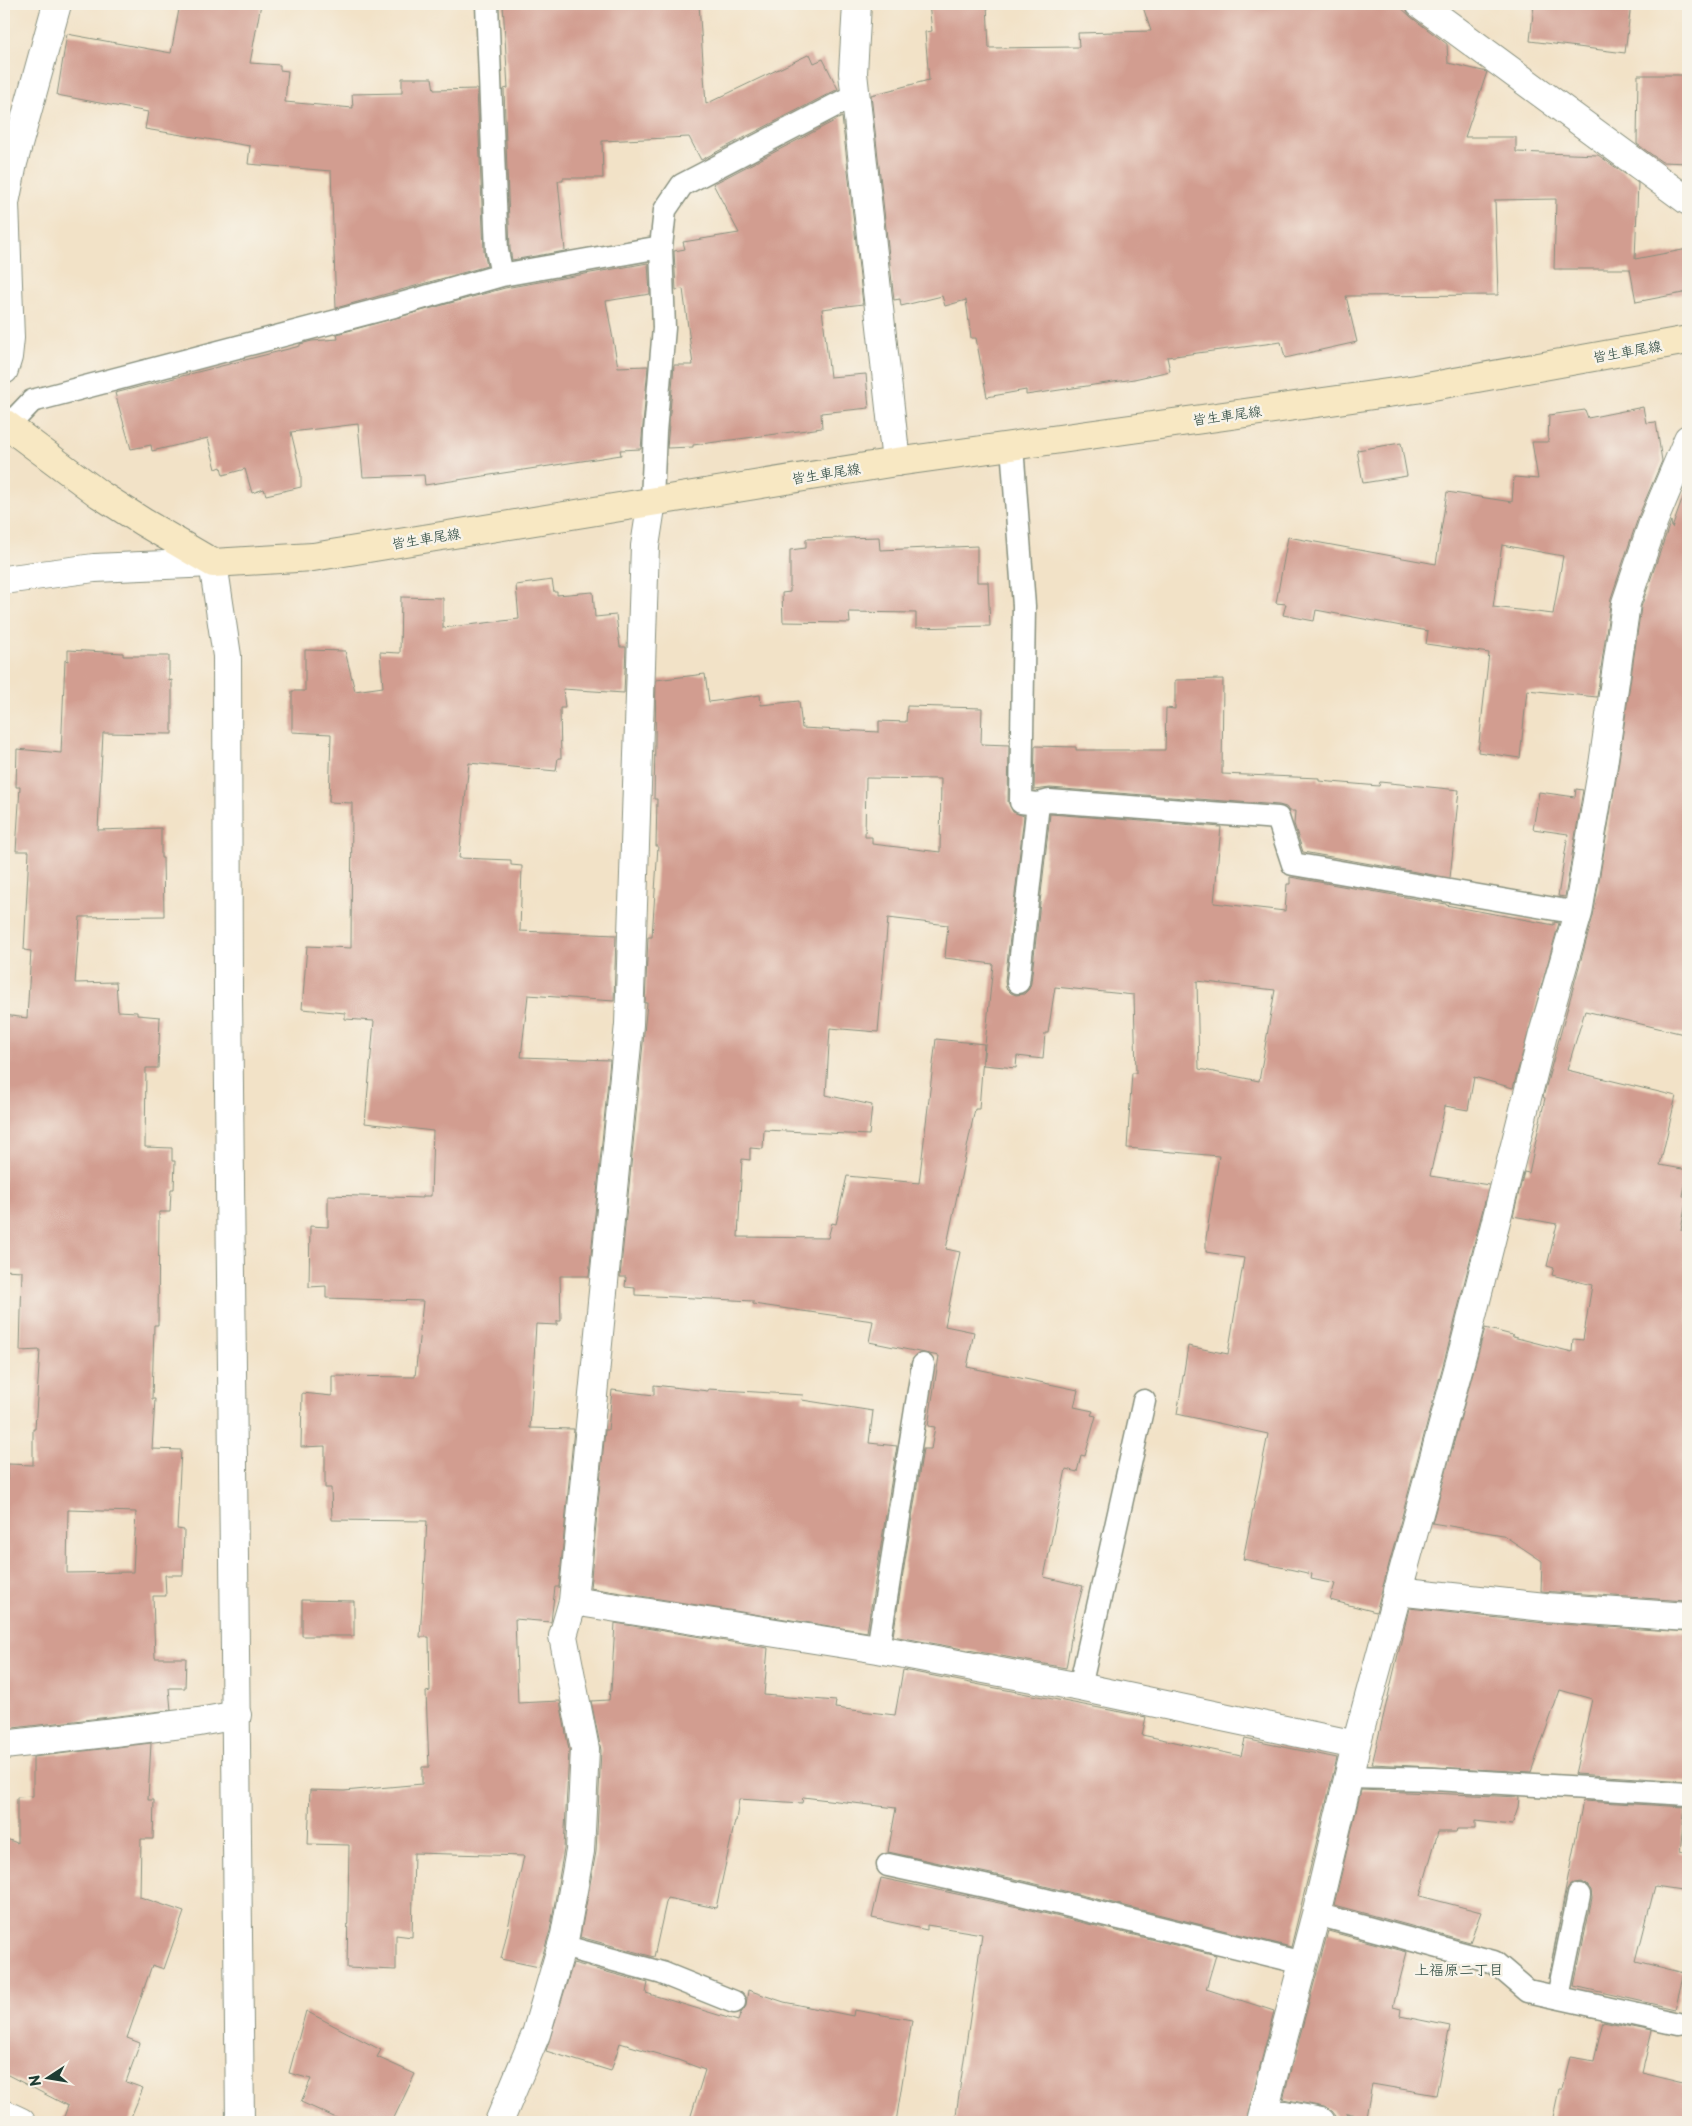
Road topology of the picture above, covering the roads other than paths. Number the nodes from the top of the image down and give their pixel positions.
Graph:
1 (57, 4) edge
2 (487, 4) edge
3 (857, 4) edge
4 (1420, 4) edge
5 (855, 95) junction
6 (9, 159) edge
7 (1688, 201) edge
8 (661, 247) junction
9 (502, 275) junction
10 (1688, 340) edge
11 (4, 370) edge
12 (6, 424) edge
13 (1688, 439) edge
14 (1012, 446) junction
15 (896, 462) junction
16 (652, 501) junction
17 (213, 564) junction
18 (4, 580) edge
19 (1038, 804) junction
20 (1578, 913) junction
21 (1018, 982) dead end
22 (923, 1365) dead end
23 (1144, 1402) dead end
24 (1397, 1591) junction
25 (572, 1601) junction
26 (1688, 1617) edge
27 (878, 1649) junction
28 (1080, 1687) junction
29 (236, 1715) junction
30 (4, 1745) edge
31 (1356, 1745) junction
32 (1348, 1777) junction
33 (1688, 1794) edge
34 (888, 1865) dead end
35 (1579, 1895) dead end
36 (1316, 1914) junction
37 (562, 1946) junction
38 (1303, 1963) junction
39 (1558, 1997) junction
40 (734, 2002) dead end
41 (1679, 2024) dead end
42 (4, 2114) edge
43 (1262, 2116) edge
44 (21, 2122) edge
45 (240, 2122) edge
46 (499, 2122) edge
47 (1321, 2122) edge

1 - 6 street
2 - 9 lane
3 - 5 street
4 - 7 street
5 - 8 lane
5 - 15 street
6 - 11 street
8 - 9 lane
8 - 16 lane
9 - 12 lane
10 - 14 main road, 皆生車尾線
12 - 17 main road
13 - 20 street
14 - 15 main road, 皆生車尾線
14 - 19 lane
15 - 16 main road, 皆生車尾線
16 - 17 main road, 皆生車尾線
16 - 25 street
17 - 18 street
17 - 29 street
19 - 20 lane
19 - 21 lane
20 - 24 street
22 - 27 lane
23 - 28 lane
24 - 26 street
24 - 31 street
25 - 27 street
25 - 37 street
27 - 28 street
28 - 31 street
29 - 30 street
29 - 45 street
31 - 32 street
32 - 33 lane
32 - 36 street
34 - 38 lane
35 - 39 lane
36 - 38 street
36 - 39 lane
37 - 40 lane
37 - 46 street
38 - 43 street
39 - 41 lane
42 - 44 street
43 - 47 street

